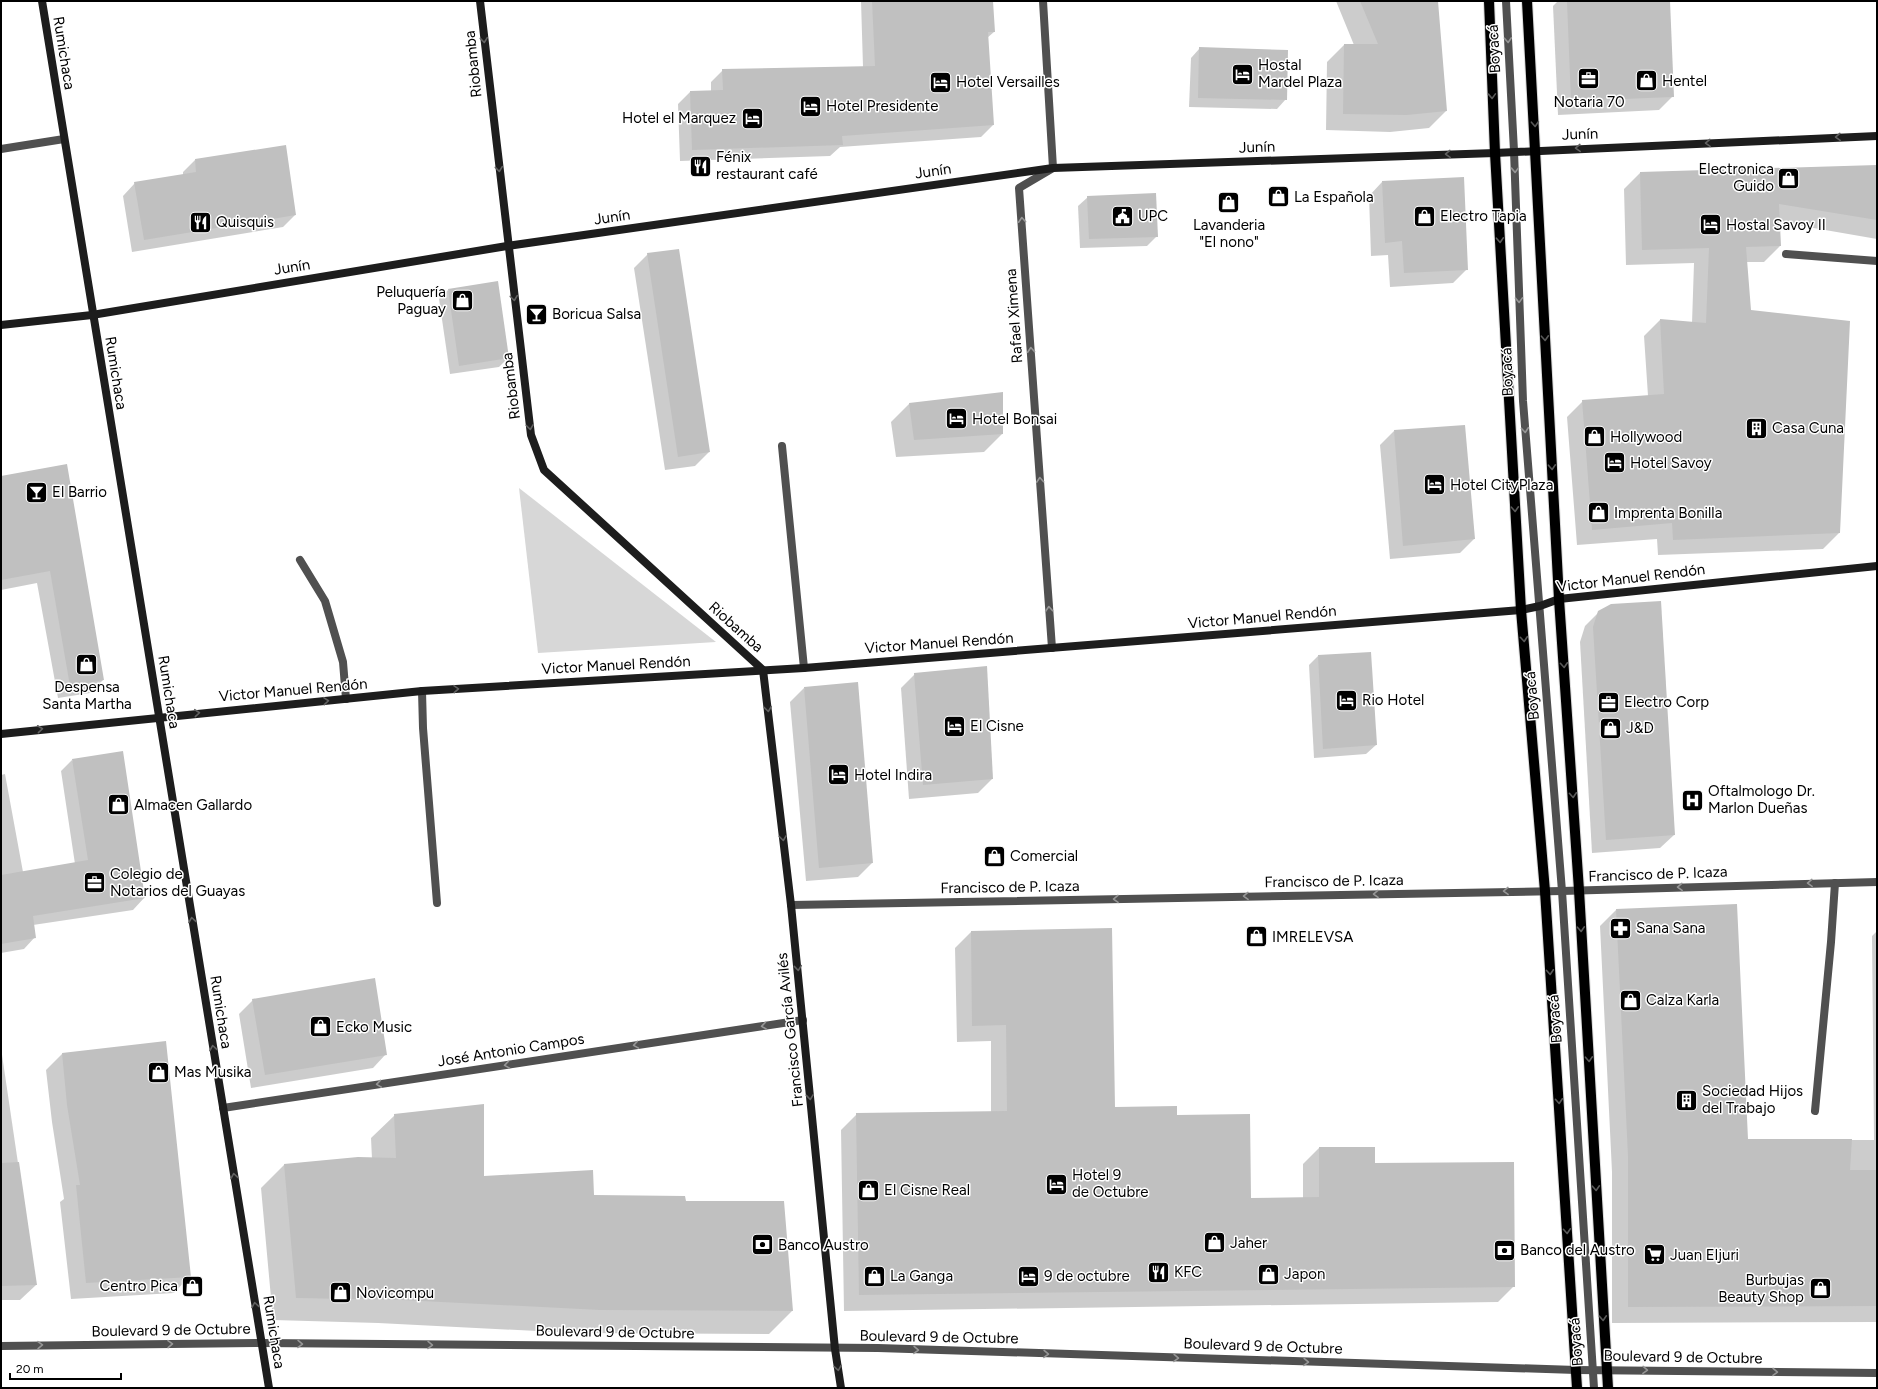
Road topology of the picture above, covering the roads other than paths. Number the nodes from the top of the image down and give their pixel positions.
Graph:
1 (42, 1) edge
2 (480, 1) edge
3 (1043, 1) edge
4 (1489, 1) edge
5 (1506, 1) edge
6 (1528, 1) edge
7 (1877, 136) edge
8 (64, 139) junction
9 (1, 149) edge
10 (1536, 150) junction
11 (1514, 151) junction
12 (1495, 153) junction
13 (1053, 168) junction
14 (507, 246) junction
15 (1786, 254) dead end
16 (1877, 261) edge
17 (92, 315) junction
18 (1, 325) edge
19 (782, 446) dead end
20 (300, 560) dead end
21 (1877, 566) edge
22 (1559, 599) junction
23 (1540, 606) junction
24 (1521, 610) junction
25 (1052, 648) junction
26 (804, 668) junction
27 (763, 670) junction
28 (422, 691) junction
29 (346, 699) junction
30 (159, 717) junction
31 (1, 734) edge
32 (1877, 882) edge
33 (1835, 883) junction
34 (1562, 890) junction
35 (1579, 890) junction
36 (1545, 891) junction
37 (437, 903) dead end
38 (791, 905) junction
39 (803, 1020) junction
40 (223, 1108) junction
41 (1815, 1111) dead end
42 (262, 1343) junction
43 (1, 1346) edge
44 (835, 1349) junction
45 (1576, 1370) junction
46 (1593, 1370) junction
47 (1606, 1370) junction
48 (1877, 1373) edge
49 (269, 1388) edge
50 (841, 1388) edge
51 (1577, 1388) edge
52 (1594, 1388) edge
53 (1608, 1388) edge

1 - 8 street, Rumichaca
2 -> 14 street, Riobamba
3 - 13 street
4 -> 12 main road, Boyacá
5 -> 11 street, Boyacá
6 -> 10 main road, Boyacá
7 -> 10 street, Junín
8 - 9 street
8 - 17 street, Rumichaca
10 - 11 street, Junín
10 -> 22 main road, Boyacá
11 - 12 street, Junín
11 -> 23 street, Boyacá
12 -> 13 street, Junín
12 -> 24 main road, Boyacá
13 - 14 street, Junín
25 -> 13 street, Rafael Ximena
14 - 17 street, Junín
14 -> 27 street, Riobamba
15 - 16 street
17 - 18 street, Junín
17 - 30 street, Rumichaca
19 - 26 street
20 - 29 street
21 - 22 street, Victor Manuel Rendón
22 - 23 street, Victor Manuel Rendón
22 -> 35 main road, Boyacá
23 - 24 street, Victor Manuel Rendón
23 - 34 street, Boyacá
24 - 25 street, Victor Manuel Rendón
24 -> 36 main road, Boyacá
25 - 26 street, Victor Manuel Rendón
26 - 27 street, Victor Manuel Rendón
28 -> 27 street, Victor Manuel Rendón
27 -> 38 street, Francisco García Avilés
28 - 29 street, Victor Manuel Rendón
28 - 37 street
30 -> 29 street, Victor Manuel Rendón
31 -> 30 street, Victor Manuel Rendón
40 -> 30 street, Rumichaca
32 - 33 street, Francisco de P. Icaza
33 -> 35 street, Francisco de P. Icaza
33 - 41 street
34 - 35 street, Francisco de P. Icaza
34 - 36 street, Francisco de P. Icaza
34 - 46 street, Boyacá
35 -> 47 main road, Boyacá
36 -> 38 street, Francisco de P. Icaza
36 -> 45 main road, Boyacá
38 -> 39 street, Francisco García Avilés
39 -> 40 street, José Antonio Campos
39 -> 44 street, Francisco García Avilés
42 -> 40 street, Rumichaca
43 -> 42 street, Boulevard 9 de Octubre
42 -> 44 street, Boulevard 9 de Octubre
42 - 49 street, Rumichaca
44 -> 45 street, Boulevard 9 de Octubre
44 -> 50 street, Francisco García Avilés
45 - 46 street, Boulevard 9 de Octubre
45 - 51 main road, Boyacá
46 - 47 street, Boulevard 9 de Octubre
46 - 52 street, Boyacá
47 -> 48 street, Boulevard 9 de Octubre
47 - 53 main road, Boyacá

